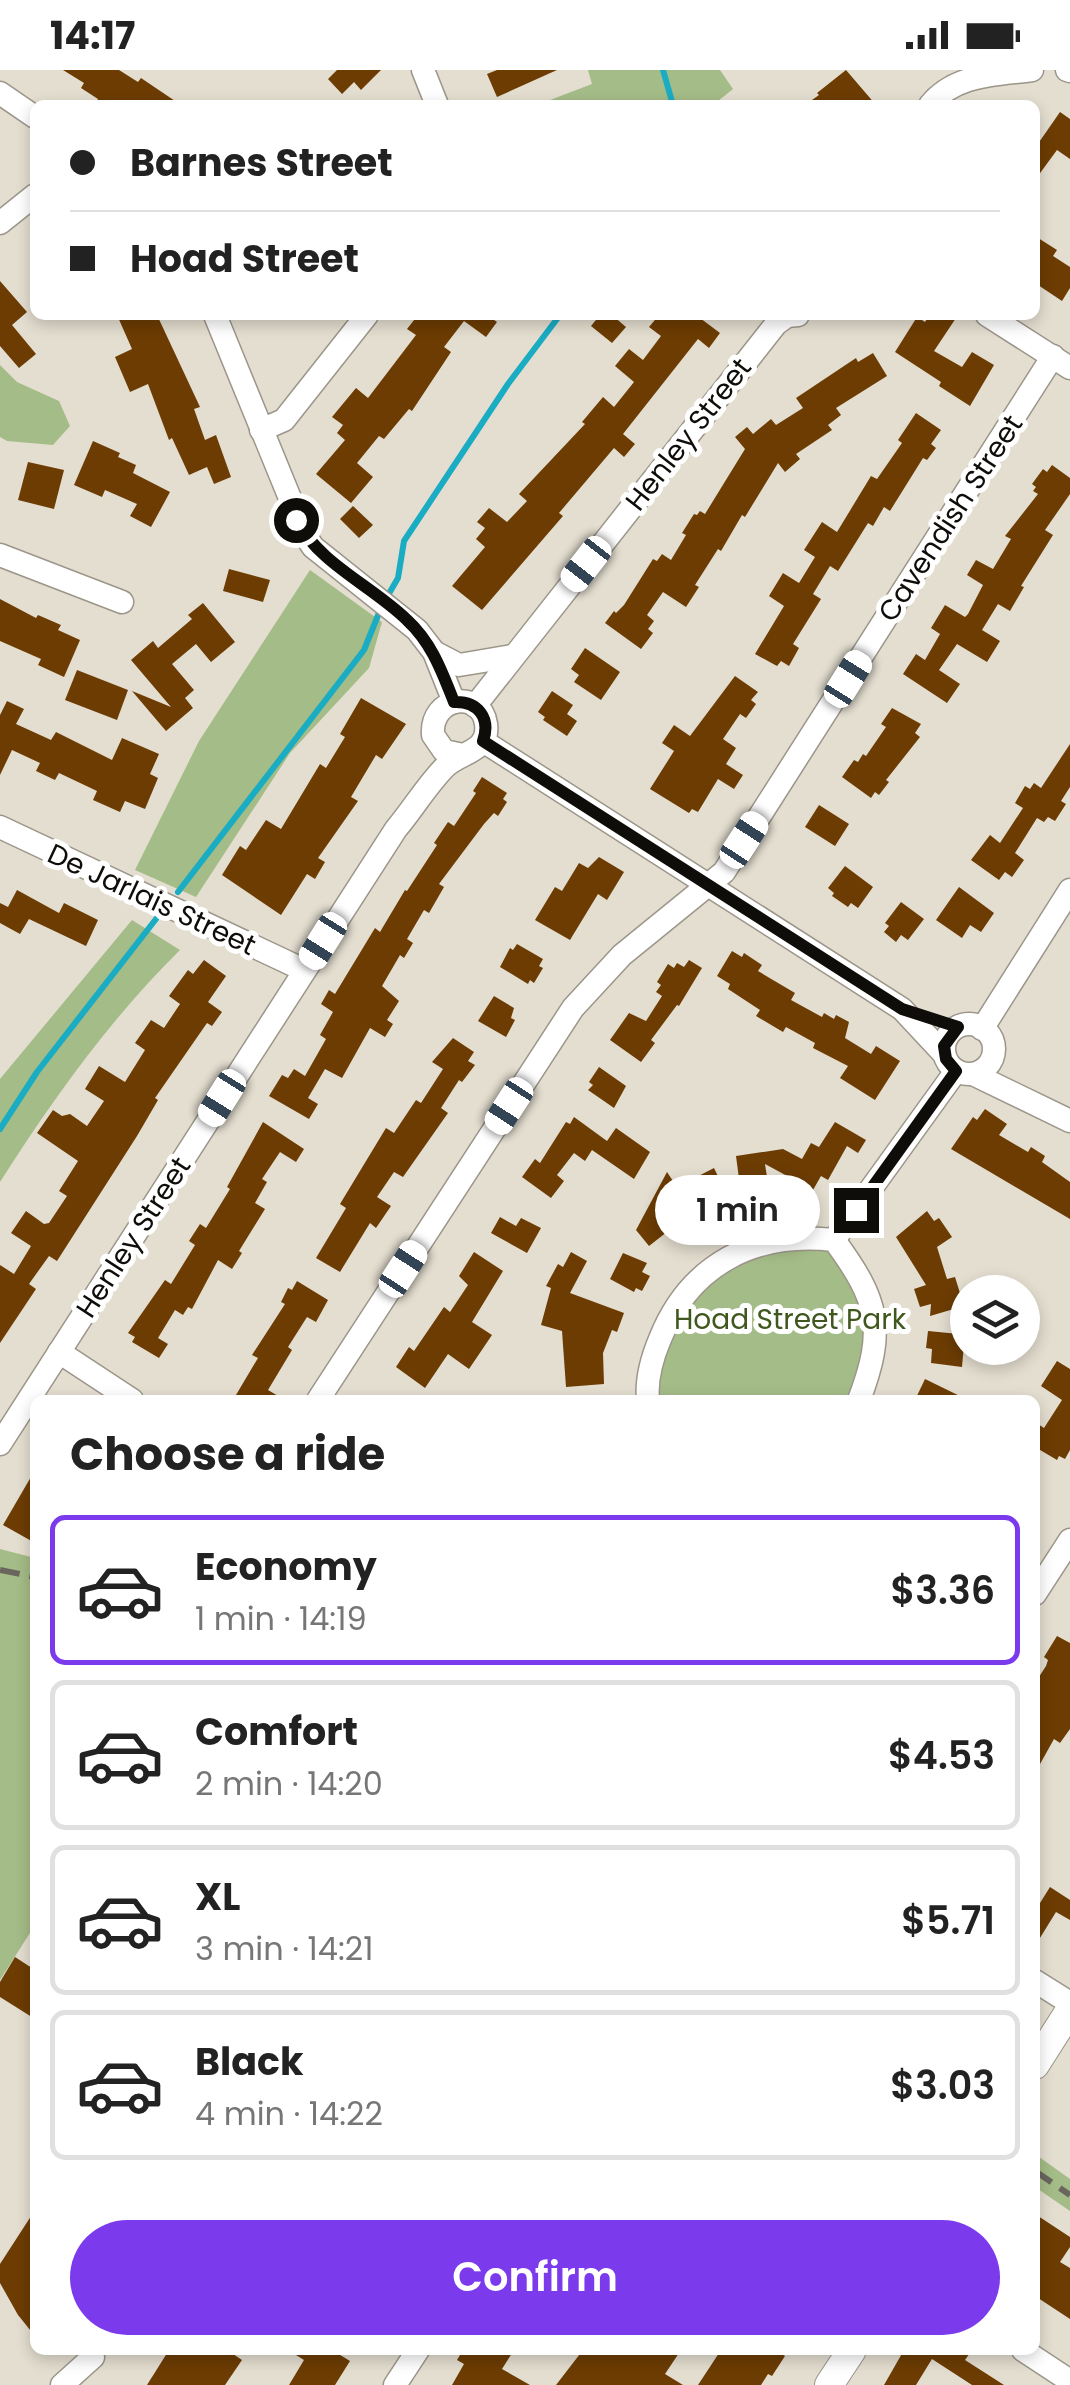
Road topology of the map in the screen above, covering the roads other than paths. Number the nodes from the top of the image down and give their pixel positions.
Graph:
1 (422, 70) edge
2 (1032, 70) edge
3 (0, 93) edge
4 (935, 99) edge
5 (435, 100) edge
6 (30, 114) edge
7 (30, 199) edge
8 (0, 223) edge
9 (217, 320) edge
10 (363, 320) edge
11 (782, 320) edge
12 (995, 320) edge
13 (1062, 362) edge
14 (261, 430) junction
15 (0, 555) edge
16 (122, 602) dead end
17 (434, 652) junction
18 (513, 656) junction
19 (464, 704) junction
20 (433, 735) junction
21 (483, 741) junction
22 (463, 756) junction
23 (0, 827) edge
24 (396, 829) junction
25 (708, 884) junction
26 (1070, 890) edge
27 (304, 970) junction
28 (902, 1009) junction
29 (958, 1027) junction
30 (988, 1039) junction
31 (958, 1066) junction
32 (1061, 1116) edge
33 (834, 1240) junction
34 (58, 1352) junction
35 (31, 1395) edge
36 (124, 1395) edge
37 (321, 1395) edge
38 (647, 1395) edge
39 (861, 1395) edge
40 (30, 1396) edge
41 (0, 1444) edge
42 (1070, 1540) edge
43 (1040, 1586) edge
44 (1040, 1983) edge
45 (1070, 2003) edge
46 (1070, 2010) edge
47 (1040, 2057) edge
48 (93, 2355) edge
49 (94, 2355) edge
50 (415, 2355) edge
51 (849, 2355) edge
52 (1031, 2355) edge
53 (1070, 2381) edge
54 (62, 2385) edge
55 (82, 2385) edge
56 (395, 2385) edge
57 (829, 2385) edge

1 - 5 street
2 - 4 street
3 - 6 street
7 - 8 street
9 - 14 street
10 - 14 street
11 - 18 street, Henley Street
12 - 13 street
13 - 25 street, Cavendish Street
14 - 17 street
15 - 16 street
17 - 18 street
17 - 19 street
18 - 19 street, Henley Street
19 - 20 street
19 - 21 street
20 - 22 street
20 - 24 street, Henley Street
21 - 22 street
21 - 25 street
22 - 24 street, Henley Street
23 - 27 street, De Jarlais Street
24 - 27 street, Henley Street
25 - 28 street
25 - 37 street, Cavendish Street
26 - 30 street
27 - 34 street, Henley Street
28 - 29 street
28 - 31 street
29 - 30 street
29 - 31 street
30 - 31 street
30 - 32 street
31 - 32 street
31 - 33 street
33 - 38 street
33 - 39 street
34 - 35 street, Henley Street
34 - 36 street
40 - 41 street, Henley Street
42 - 43 street
44 - 45 street
46 - 47 street
48 - 54 street
49 - 55 street
50 - 56 street
51 - 57 street
52 - 53 street

